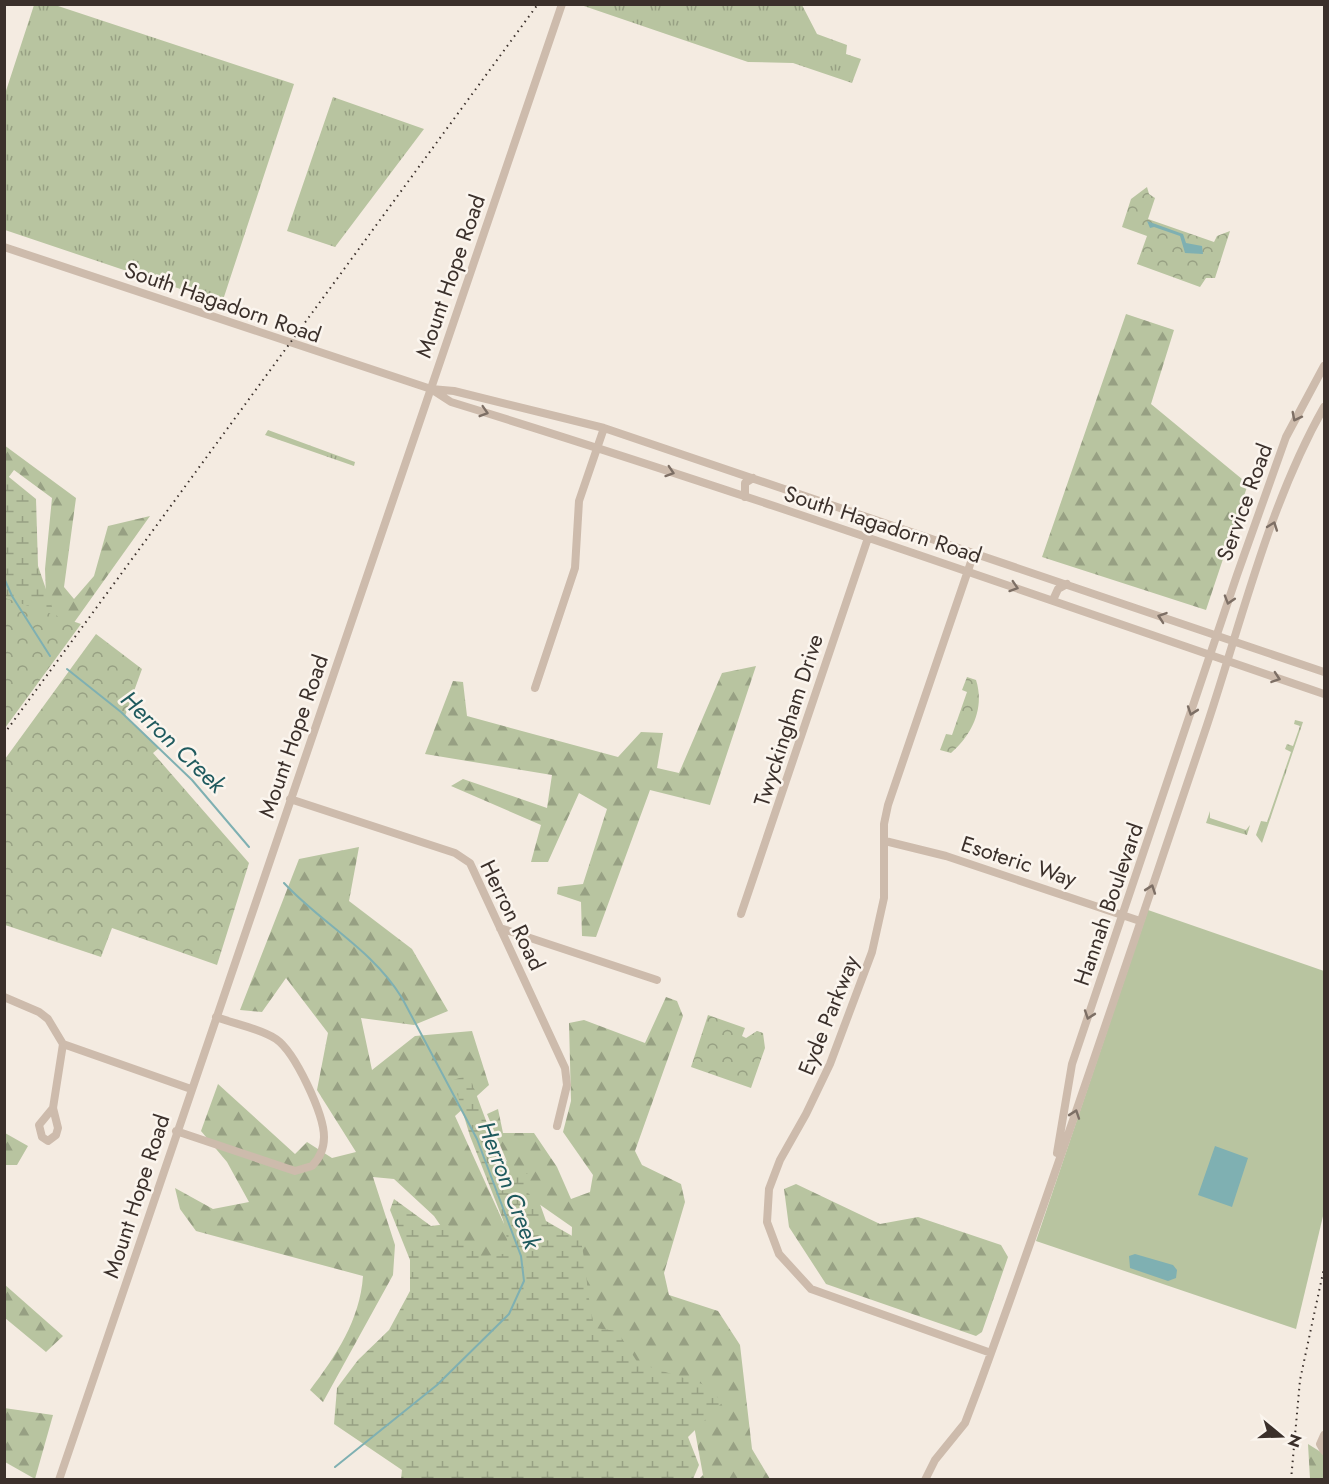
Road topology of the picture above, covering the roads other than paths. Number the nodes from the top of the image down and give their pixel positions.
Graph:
1 (562, 4) edge
2 (4, 247) edge
3 (1324, 366) edge
4 (431, 389) junction
5 (1324, 407) edge
6 (604, 428) junction
7 (597, 447) junction
8 (753, 478) junction
9 (744, 497) junction
10 (907, 530) junction
11 (868, 538) junction
12 (901, 549) junction
13 (974, 553) junction
14 (968, 571) junction
15 (1067, 584) junction
16 (1053, 600) junction
17 (1218, 635) junction
18 (1235, 641) junction
19 (1211, 655) junction
20 (1228, 661) junction
21 (1324, 672) edge
22 (535, 688) dead end
23 (1324, 694) edge
24 (290, 799) junction
25 (885, 841) junction
26 (741, 914) dead end
27 (1123, 915) junction
28 (1140, 921) junction
29 (500, 928) junction
30 (657, 980) dead end
31 (4, 997) edge
32 (216, 1017) junction
33 (63, 1044) junction
34 (191, 1089) junction
35 (52, 1108) dead end
36 (557, 1126) dead end
37 (176, 1131) junction
38 (1055, 1168) junction
39 (991, 1353) junction
40 (1324, 1435) edge
41 (1324, 1451) edge
42 (58, 1479) edge
43 (925, 1479) edge

1 - 4 street, Mount Hope Road
2 - 4 street, South Hagadorn Road
3 -> 17 street, Service Road
4 - 6 street, South Hagadorn Road
4 -> 7 street, South Hagadorn Road
4 - 24 street, Mount Hope Road
18 -> 5 street, Hannah Boulevard
6 - 7 street
6 - 8 street, South Hagadorn Road
7 -> 9 street, South Hagadorn Road
7 - 22 street
8 - 9 street
8 - 10 street, South Hagadorn Road
9 - 11 street, South Hagadorn Road
10 - 12 street
10 - 13 street, South Hagadorn Road
11 - 12 street, South Hagadorn Road
11 - 26 street, Twyckingham Drive
12 - 14 street, South Hagadorn Road
13 - 14 street, Eyde Parkway
13 - 15 street, South Hagadorn Road
14 -> 16 street, South Hagadorn Road
14 - 25 street, Eyde Parkway
15 - 16 street
17 -> 15 street, South Hagadorn Road
16 - 19 street, South Hagadorn Road
17 - 18 street, South Hagadorn Road
17 - 19 street, Service Road
18 - 20 street, Hannah Boulevard
18 - 21 street, South Hagadorn Road
19 - 20 street, South Hagadorn Road
19 -> 27 street, Hannah Boulevard
20 -> 23 street, South Hagadorn Road
28 -> 20 street, Hannah Boulevard
24 - 29 street, Herron Road
24 - 32 street, Mount Hope Road
25 - 27 street, Esoteric Way
25 - 39 street, Eyde Parkway
27 - 28 street, Esoteric Way
27 -> 38 street, Hannah Boulevard
38 -> 28 street, Hannah Boulevard
29 - 30 street
29 - 36 street, Herron Road
31 - 33 street
32 - 34 street, Mount Hope Road
32 - 37 street
33 - 34 street
33 - 35 street
34 - 37 street, Mount Hope Road
37 - 42 street, Mount Hope Road
38 - 39 street, Hannah Boulevard
39 - 43 street, Hannah Boulevard
40 - 41 street

